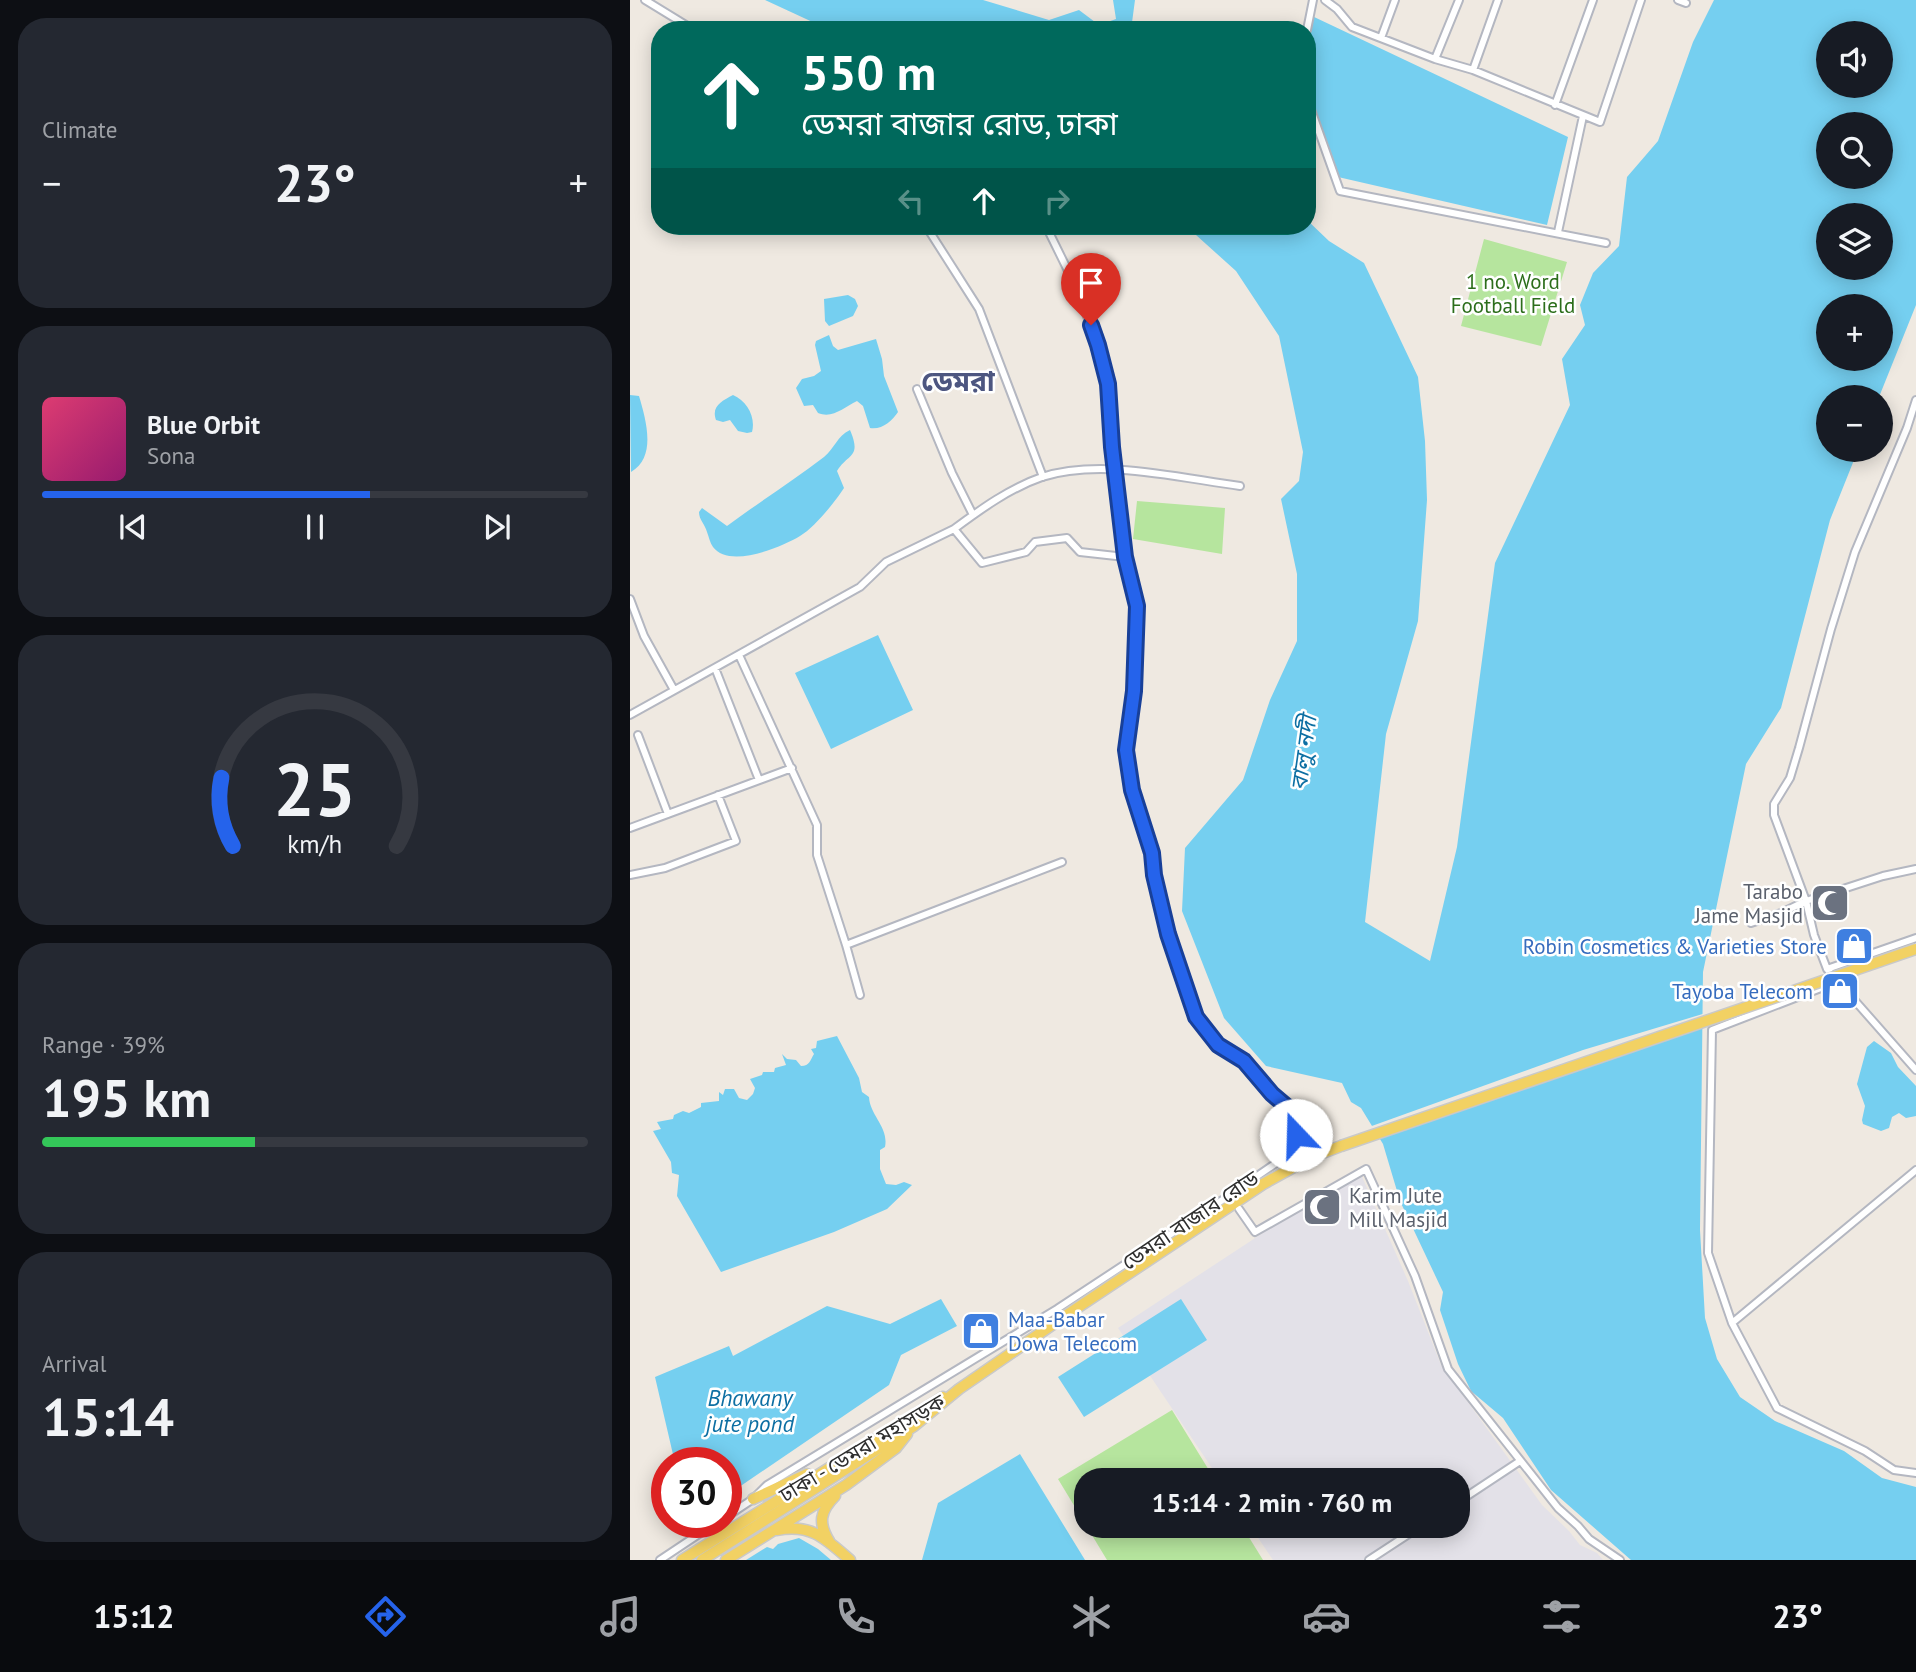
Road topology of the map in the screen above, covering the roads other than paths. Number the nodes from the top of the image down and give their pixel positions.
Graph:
1 (645, 0) edge
2 (1313, 0) edge
3 (1325, 0) edge
4 (1341, 0) edge
5 (1395, 0) edge
6 (1459, 0) edge
7 (1498, 0) edge
8 (1592, 0) edge
9 (1641, 0) edge
10 (1678, 0) edge
11 (1686, 3) dead end
12 (1337, 9) junction
13 (679, 21) edge
14 (1309, 21) edge
15 (1381, 38) junction
16 (1435, 59) junction
17 (1473, 70) junction
18 (1555, 105) junction
19 (1583, 116) junction
20 (1316, 120) edge
21 (1558, 232) junction
22 (932, 235) edge
23 (1050, 235) edge
24 (1606, 243) dead end
25 (917, 389) dead end
26 (1916, 400) edge
27 (1114, 468) junction
28 (1043, 477) junction
29 (1240, 486) dead end
30 (973, 515) junction
31 (954, 529) junction
32 (1125, 557) junction
33 (630, 599) edge
34 (739, 656) junction
35 (715, 668) junction
36 (674, 690) junction
37 (630, 715) edge
38 (638, 735) dead end
39 (792, 768) junction
40 (759, 780) junction
41 (718, 795) junction
42 (668, 814) junction
43 (630, 828) edge
44 (1062, 862) dead end
45 (1916, 869) edge
46 (630, 875) edge
47 (1806, 901) junction
48 (1751, 922) dead end
49 (1916, 938) edge
50 (846, 945) junction
51 (1916, 949) edge
52 (1827, 969) junction
53 (1839, 981) junction
54 (860, 995) dead end
55 (1916, 1070) edge
56 (1916, 1170) edge
57 (1239, 1209) dead end
58 (1732, 1323) junction
59 (959, 1390) junction
60 (914, 1426) junction
61 (842, 1458) junction
62 (1520, 1461) junction
63 (1915, 1471) edge
64 (846, 1485) junction
65 (1470, 1494) edge
66 (754, 1499) junction
67 (742, 1507) edge
68 (772, 1531) junction
69 (694, 1538) edge
70 (1403, 1538) edge
71 (832, 1544) junction
72 (660, 1560) edge
73 (682, 1560) edge
74 (702, 1560) edge
75 (726, 1560) edge
76 (850, 1560) edge
77 (1369, 1560) edge
78 (1620, 1560) edge

1 - 13 street
2 - 14 street
3 - 12 street
4 - 12 street
5 - 15 street
6 - 16 street
7 - 17 street
8 - 18 street
9 - 19 street
10 - 11 street
12 - 15 street
15 - 16 street
16 - 17 street
17 - 18 street
18 - 19 street
19 - 21 street
20 - 21 street
21 - 24 street
22 - 28 street
23 - 27 street, ডেমরা বাজার রোড
25 - 30 street
26 - 47 street
27 - 28 street
27 - 29 street
27 - 32 street, ডেমরা বাজার রোড
28 - 30 street
30 - 31 street
31 - 32 street
31 - 34 street
32 - 66 street, ডেমরা বাজার রোড
33 - 36 street
34 - 35 street
34 - 39 street
35 - 36 street
35 - 40 street
36 - 37 street
38 - 42 street
39 - 40 street
39 - 50 street
40 - 41 street
41 - 42 street
41 - 46 street
42 - 43 street
44 - 50 street
45 - 47 street
47 - 48 street
47 - 52 street
49 - 52 street
50 - 54 street
51 - 59 main road, bridge
52 - 53 street
53 - 55 street
53 - 58 street
56 - 58 street
57 - 62 street
58 - 63 street
59 - 60 main road, ঢাকা - ডেমরা মহাসড়ক
59 - 61 main road, ঢাকা - ডেমরা মহাসড়ক
60 - 64 main road
60 - 74 main road, ঢাকা - ডেমরা মহাসড়ক
61 - 66 main road
61 - 73 main road, ঢাকা - ডেমরা মহাসড়ক
62 - 65 street
62 - 78 street
64 - 68 main road
64 - 71 main road
66 - 67 street, ডেমরা বাজার রোড
68 - 71 main road
68 - 75 main road
69 - 72 street
70 - 77 street
71 - 76 main road

